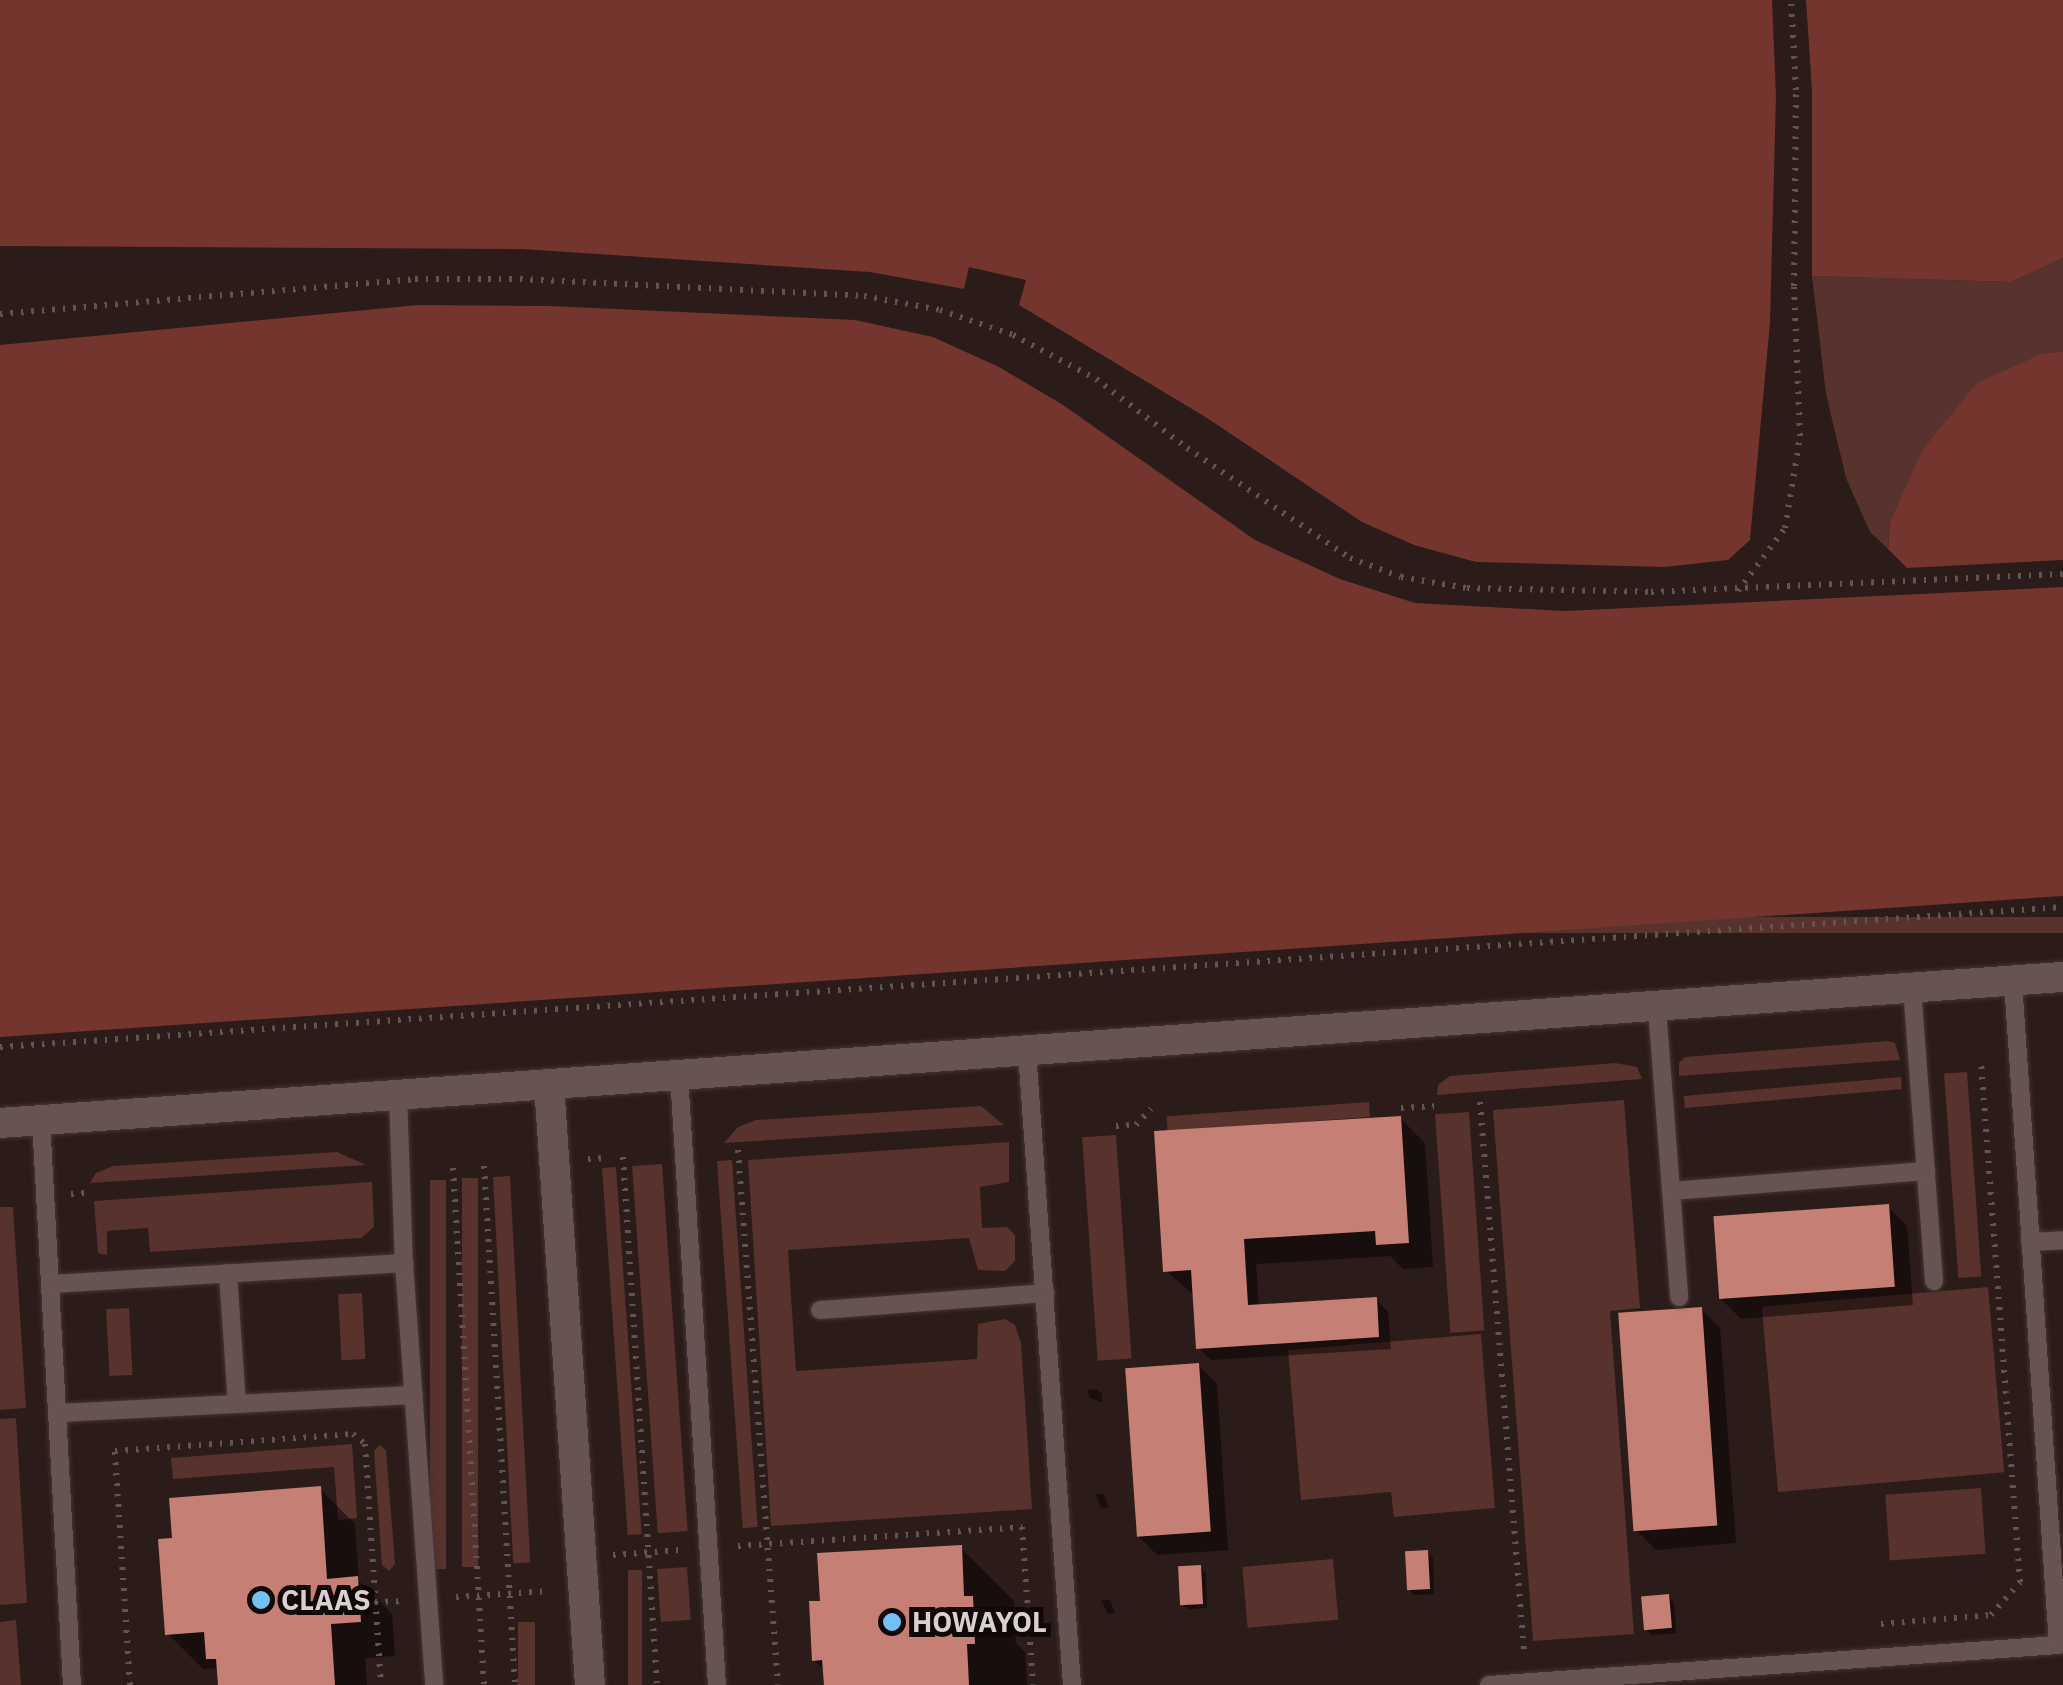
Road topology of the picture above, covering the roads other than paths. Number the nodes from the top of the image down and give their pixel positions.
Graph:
1 (2063, 977) edge
2 (2013, 981) junction
3 (1912, 988) junction
4 (1657, 1008) junction
5 (1027, 1051) junction
6 (679, 1075) junction
7 (549, 1084) junction
8 (398, 1095) junction
9 (41, 1120) junction
10 (0, 1123) edge
11 (1926, 1171) junction
12 (1672, 1191) junction
13 (2063, 1240) edge
14 (2030, 1242) junction
15 (404, 1263) junction
16 (228, 1273) junction
17 (1934, 1281) dead end
18 (52, 1284) junction
19 (1044, 1293) junction
20 (1679, 1297) dead end
21 (820, 1310) dead end
22 (414, 1395) junction
23 (236, 1404) junction
24 (59, 1413) junction
25 (1614, 1680) edge
26 (72, 1685) edge
27 (434, 1685) edge
28 (590, 1685) edge
29 (717, 1685) edge
30 (1072, 1685) edge
31 (1489, 1685) edge

1 - 2 street
2 - 3 street
2 - 14 lane
3 - 4 street
3 - 11 lane
4 - 5 street
4 - 12 lane
5 - 6 street
5 - 19 lane
6 - 7 street
6 - 29 lane
7 - 8 street
7 - 28 street
8 - 9 street
8 - 15 lane
9 - 10 street
9 - 18 lane
11 - 12 lane
11 - 17 lane
12 - 20 lane
13 - 14 lane
14 - 25 lane
15 - 16 lane
15 - 22 lane
16 - 18 lane
16 - 23 lane
18 - 24 lane
19 - 21 lane
19 - 30 lane
22 - 23 lane
22 - 27 lane
23 - 24 lane
24 - 26 lane
25 - 31 lane

